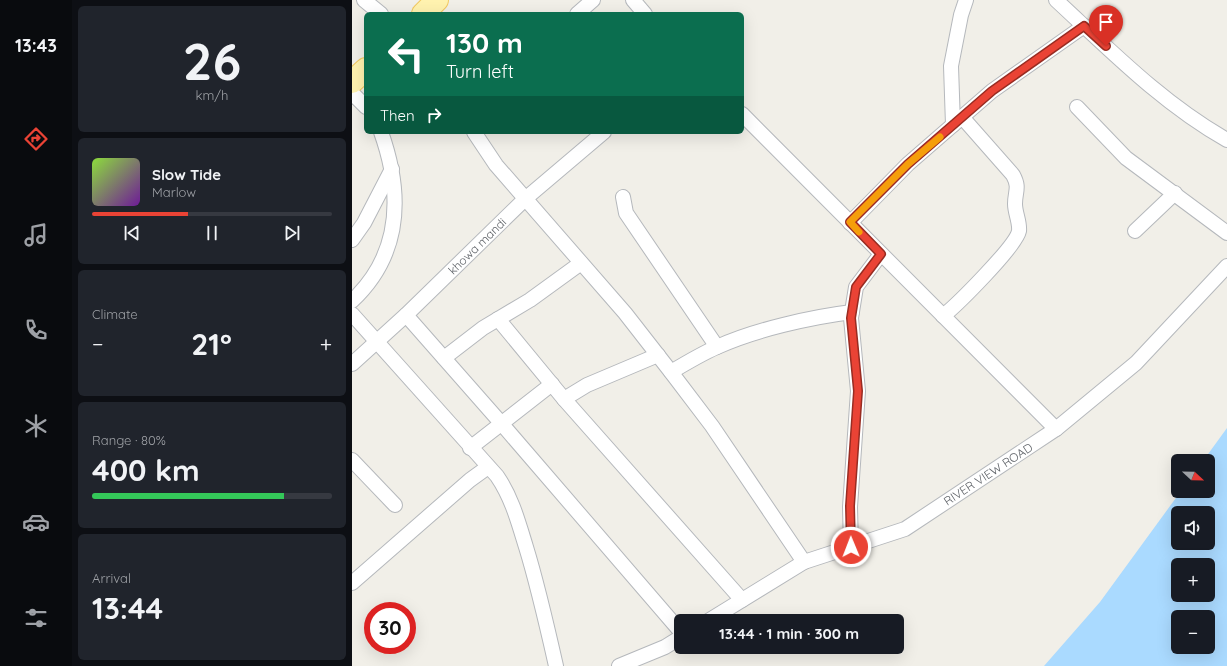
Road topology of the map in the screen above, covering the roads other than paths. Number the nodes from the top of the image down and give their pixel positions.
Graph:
1 (364, 0) edge
2 (437, 0) edge
3 (593, 0) edge
4 (632, 0) edge
5 (966, 0) edge
6 (1056, 0) edge
7 (378, 12) edge
8 (424, 12) edge
9 (579, 12) edge
10 (643, 12) edge
11 (1084, 26) junction
12 (364, 71) edge
13 (352, 82) edge
14 (352, 93) edge
15 (364, 105) edge
16 (1077, 107) dead end
17 (744, 116) edge
18 (958, 121) junction
19 (383, 134) edge
20 (475, 134) edge
21 (602, 134) edge
22 (1227, 140) edge
23 (392, 169) junction
24 (1175, 193) junction
25 (623, 197) dead end
26 (525, 199) junction
27 (850, 222) junction
28 (1134, 231) dead end
29 (1227, 233) edge
30 (352, 240) edge
31 (881, 254) junction
32 (581, 263) junction
33 (1227, 266) edge
34 (352, 301) edge
35 (852, 312) junction
36 (352, 314) edge
37 (406, 315) junction
38 (943, 316) junction
39 (498, 319) junction
40 (376, 343) junction
41 (718, 347) junction
42 (658, 355) junction
43 (444, 358) junction
44 (352, 364) edge
45 (671, 372) junction
46 (552, 384) junction
47 (564, 399) junction
48 (501, 423) junction
49 (1056, 429) junction
50 (470, 448) junction
51 (352, 460) edge
52 (488, 467) junction
53 (395, 505) dead end
54 (851, 547) junction
55 (804, 562) junction
56 (352, 583) edge
57 (742, 600) junction
58 (719, 614) edge
59 (674, 624) edge
60 (674, 641) edge
61 (556, 666) edge
62 (619, 666) edge

1 - 7 street
2 - 8 main road
3 - 9 street
4 - 10 street
5 - 18 street
6 - 11 street
11 - 18 street
11 - 22 street
12 - 13 main road
14 - 15 street
16 - 24 street
17 - 27 street
18 - 27 street
18 - 38 street
19 - 23 street
20 - 26 street
21 - 26 street, khowa mandi
23 - 30 street
23 - 34 street
24 - 28 street
24 - 29 street
25 - 41 street
26 - 32 street
26 - 37 street, khowa mandi
27 - 31 street
31 - 35 street
31 - 38 street
32 - 39 street
32 - 42 street
33 - 49 street, RIVER VIEW ROAD
35 - 41 street
35 - 54 street
36 - 40 street
37 - 40 street, khowa mandi
37 - 43 street
38 - 49 street
39 - 43 street
39 - 46 street
40 - 44 street, khowa mandi
40 - 50 street
41 - 45 street
42 - 45 street
42 - 47 street
43 - 48 street
45 - 55 street
46 - 47 street
46 - 48 street
47 - 57 street
48 - 50 street
48 - 59 street
49 - 54 street, RIVER VIEW ROAD
50 - 52 street
51 - 53 street
52 - 56 street
52 - 61 street
54 - 55 street, RIVER VIEW ROAD
55 - 57 street, RIVER VIEW ROAD
57 - 58 street, RIVER VIEW ROAD
60 - 62 street

